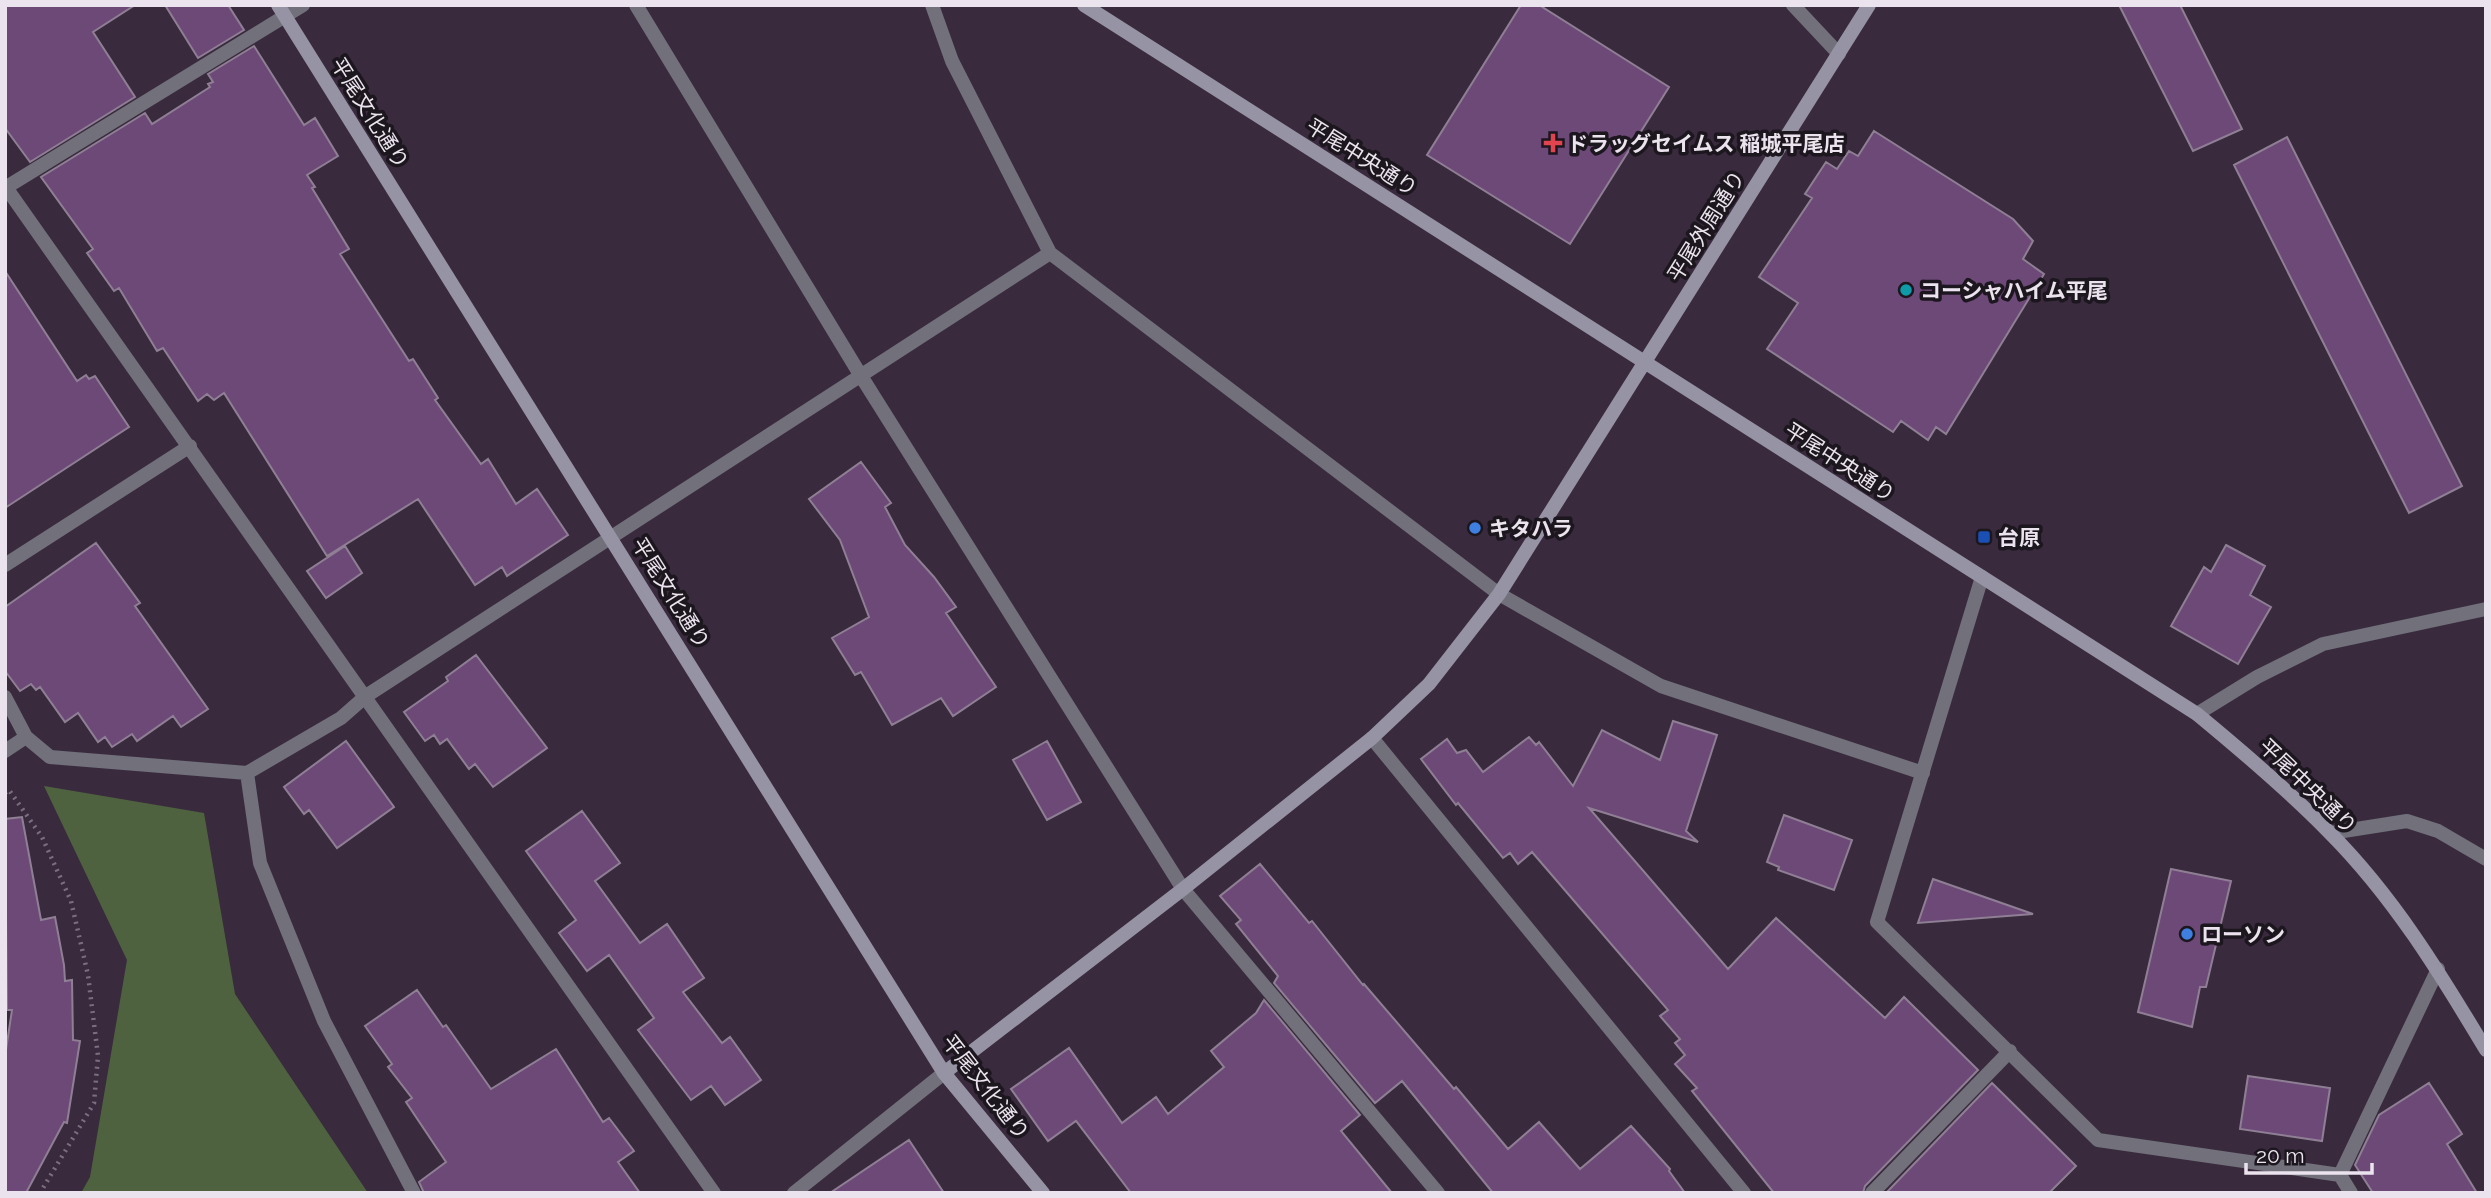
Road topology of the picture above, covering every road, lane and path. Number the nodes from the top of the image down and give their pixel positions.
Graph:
1 (303, 5) edge
2 (636, 5) edge
3 (932, 5) edge
4 (1084, 5) edge
5 (1793, 5) edge
6 (1869, 5) edge
7 (282, 11) edge
8 (1839, 54) junction
9 (6, 187) edge
10 (1050, 253) junction
11 (1644, 362) junction
12 (861, 376) junction
13 (190, 446) junction
14 (611, 537) junction
15 (5, 565) edge
16 (1982, 577) junction
17 (1499, 594) junction
18 (2486, 609) edge
19 (5, 696) edge
20 (366, 696) junction
21 (2197, 714) junction
22 (26, 737) junction
23 (1372, 738) junction
24 (5, 751) edge
25 (247, 773) junction
26 (1923, 773) junction
27 (5, 793) edge
28 (2331, 833) junction
29 (2486, 859) edge
30 (1183, 889) junction
31 (2438, 969) junction
32 (2486, 1050) edge
33 (2010, 1051) junction
34 (944, 1073) junction
35 (2340, 1175) junction
36 (40, 1193) edge
37 (414, 1193) edge
38 (714, 1193) edge
39 (794, 1193) edge
40 (1043, 1193) edge
41 (1438, 1193) edge
42 (1744, 1193) edge
43 (1872, 1193) edge
44 (2351, 1193) edge

1 - 7 street
2 - 12 street
3 - 10 street
4 - 11 street, 平尾中央通り
5 - 8 street
6 - 8 street, 平尾外周通り
7 - 9 street
7 - 14 street, 平尾文化通り
8 - 11 street, 平尾外周通り
9 - 13 street
10 - 12 street
10 - 17 street
11 - 16 street, 平尾中央通り
11 - 17 street, 平尾外周通り
12 - 14 street
12 - 30 street
13 - 15 street
13 - 20 street
14 - 20 street
14 - 34 street, 平尾文化通り
16 - 21 street, 平尾中央通り
16 - 26 street
17 - 23 street, 平尾外周通り
17 - 26 street
18 - 21 street
19 - 22 street
20 - 25 street
20 - 38 street
21 - 28 street, 平尾中央通り
22 - 24 street
22 - 25 street
23 - 30 street, 平尾外周通り
23 - 42 street
25 - 37 street
26 - 33 street
27 - 36 path
28 - 29 street
28 - 31 street, 平尾中央通り
30 - 34 street, 平尾外周通り
30 - 41 street
31 - 32 street, 平尾中央通り
31 - 35 street
33 - 35 street
33 - 43 street
34 - 39 street
34 - 40 street, 平尾文化通り
35 - 44 street

